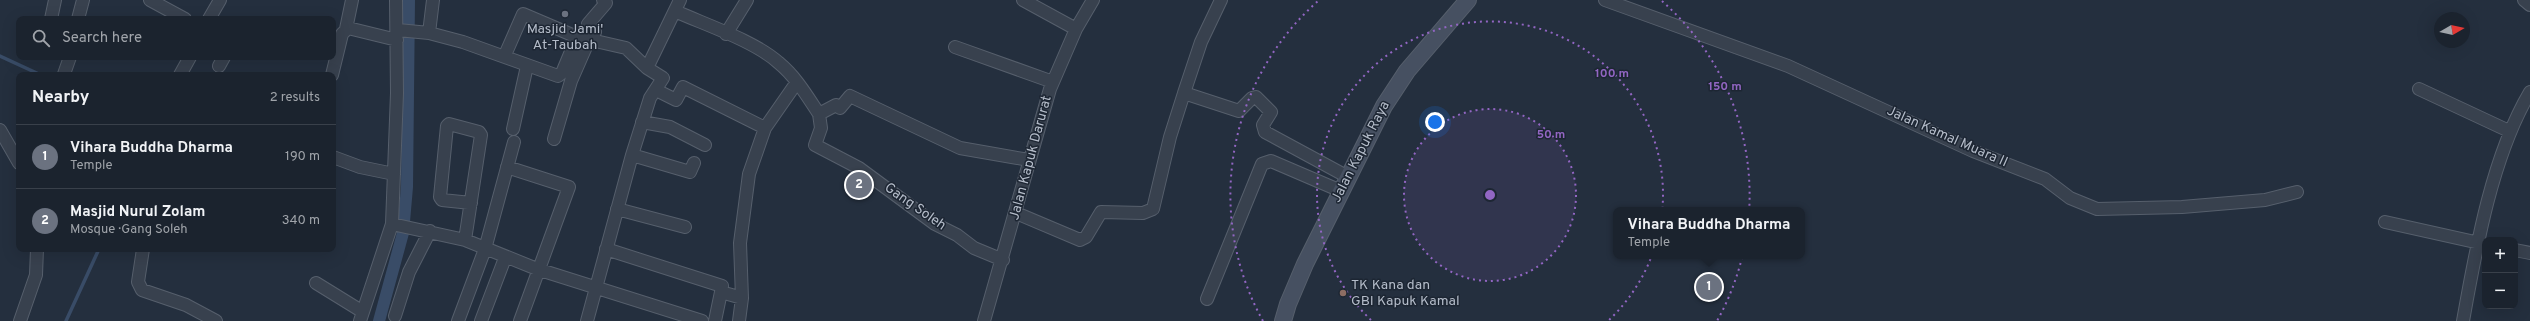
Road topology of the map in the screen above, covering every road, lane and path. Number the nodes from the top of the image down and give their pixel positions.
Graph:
1 (55, 0) edge
2 (83, 0) edge
3 (150, 0) edge
4 (220, 0) edge
5 (352, 0) edge
6 (396, 0) edge
7 (433, 0) edge
8 (603, 0) edge
9 (747, 0) edge
10 (1023, 0) edge
11 (1093, 0) edge
12 (1221, 0) edge
13 (1468, 0) edge
14 (1605, 0) edge
15 (2524, 0) edge
16 (2530, 5) edge
17 (677, 6) edge
18 (52, 16) edge
19 (79, 16) edge
20 (179, 16) edge
21 (211, 16) edge
22 (346, 29) junction
23 (1076, 29) junction
24 (401, 33) junction
25 (427, 33) junction
26 (726, 34) junction
27 (586, 39) junction
28 (955, 47) dead end
29 (336, 48) edge
30 (505, 55) junction
31 (69, 60) edge
32 (188, 60) edge
33 (334, 60) edge
34 (527, 66) junction
35 (647, 68) junction
36 (65, 72) edge
37 (182, 72) edge
38 (332, 72) edge
39 (797, 82) junction
40 (1053, 82) junction
41 (2420, 89) dead end
42 (656, 90) junction
43 (1184, 93) junction
44 (2529, 96) edge
45 (818, 114) junction
46 (642, 122) junction
47 (765, 128) junction
48 (513, 129) dead end
49 (0, 130) edge
50 (2509, 131) junction
51 (554, 139) dead end
52 (514, 142) dead end
53 (705, 145) dead end
54 (16, 152) edge
55 (632, 154) junction
56 (336, 158) edge
57 (1029, 160) junction
58 (694, 163) dead end
59 (507, 167) junction
60 (394, 174) junction
61 (1344, 184) junction
62 (2297, 192) dead end
63 (471, 203) junction
64 (617, 209) junction
65 (1016, 213) junction
66 (2385, 222) dead end
67 (396, 225) junction
68 (685, 227) dead end
69 (428, 231) junction
70 (465, 240) junction
71 (2481, 243) edge
72 (485, 249) junction
73 (606, 249) junction
74 (2518, 251) edge
75 (37, 252) edge
76 (143, 252) edge
77 (2530, 253) edge
78 (505, 258) junction
79 (1003, 260) junction
80 (537, 269) junction
81 (316, 283) dead end
82 (596, 288) junction
83 (721, 292) junction
84 (742, 298) junction
85 (1207, 299) dead end
86 (395, 316) dead end
87 (361, 317) edge
88 (20, 321) edge
89 (216, 321) edge
90 (458, 321) edge
91 (481, 321) edge
92 (520, 321) edge
93 (587, 321) edge
94 (702, 321) edge
95 (715, 321) edge
96 (739, 321) edge
97 (984, 321) edge
98 (1283, 321) edge
99 (2463, 321) edge

1 - 18 street
2 - 19 street
3 - 20 street
4 - 21 street
5 - 22 street
6 - 24 street
7 - 25 street
8 - 27 street
9 - 26 street
10 - 23 street
11 - 23 street, Jalan Kapuk Darurat
12 - 43 street
13 - 61 main road, Jalan Kapuk Raya
14 - 62 street, Jalan Kamal Muara II
15 - 16 street
17 - 26 street
17 - 35 street
22 - 24 street
22 - 29 street
23 - 40 street, Jalan Kapuk Darurat
24 - 25 street
24 - 60 street
25 - 30 street
26 - 39 street
27 - 30 street
27 - 34 street
27 - 35 street
27 - 51 street
28 - 40 street
30 - 34 street
31 - 36 street
32 - 37 street
33 - 38 street
34 - 48 street
35 - 42 street
39 - 45 street
39 - 47 street
40 - 57 street, Jalan Kapuk Darurat
41 - 50 street
42 - 46 street
42 - 47 street
43 - 61 street
43 - 65 street
44 - 50 street
45 - 57 street
45 - 79 street, Gang Soleh
46 - 53 street
46 - 55 street
47 - 84 street
49 - 54 street
50 - 71 street
52 - 59 street
55 - 58 street
55 - 64 street
56 - 60 street
57 - 65 street, Jalan Kapuk Darurat
59 - 72 street
59 - 80 street
60 - 67 street
61 - 85 street
61 - 98 main road, Jalan Kapuk Raya
63 - 63 street
63 - 70 street
64 - 68 street
64 - 73 street
65 - 79 street, Jalan Kapuk Darurat
66 - 71 street
67 - 69 street
67 - 87 street
69 - 70 street
69 - 86 street
70 - 72 street
71 - 99 street
72 - 78 street
72 - 90 street
73 - 82 street
73 - 83 street
74 - 77 street
75 - 88 street
76 - 89 street
78 - 80 street
78 - 91 street
79 - 97 street, Jalan Kapuk Darurat
80 - 82 street
80 - 92 street
81 - 87 street
82 - 93 street
82 - 94 street
83 - 84 street
83 - 95 street
84 - 96 street

